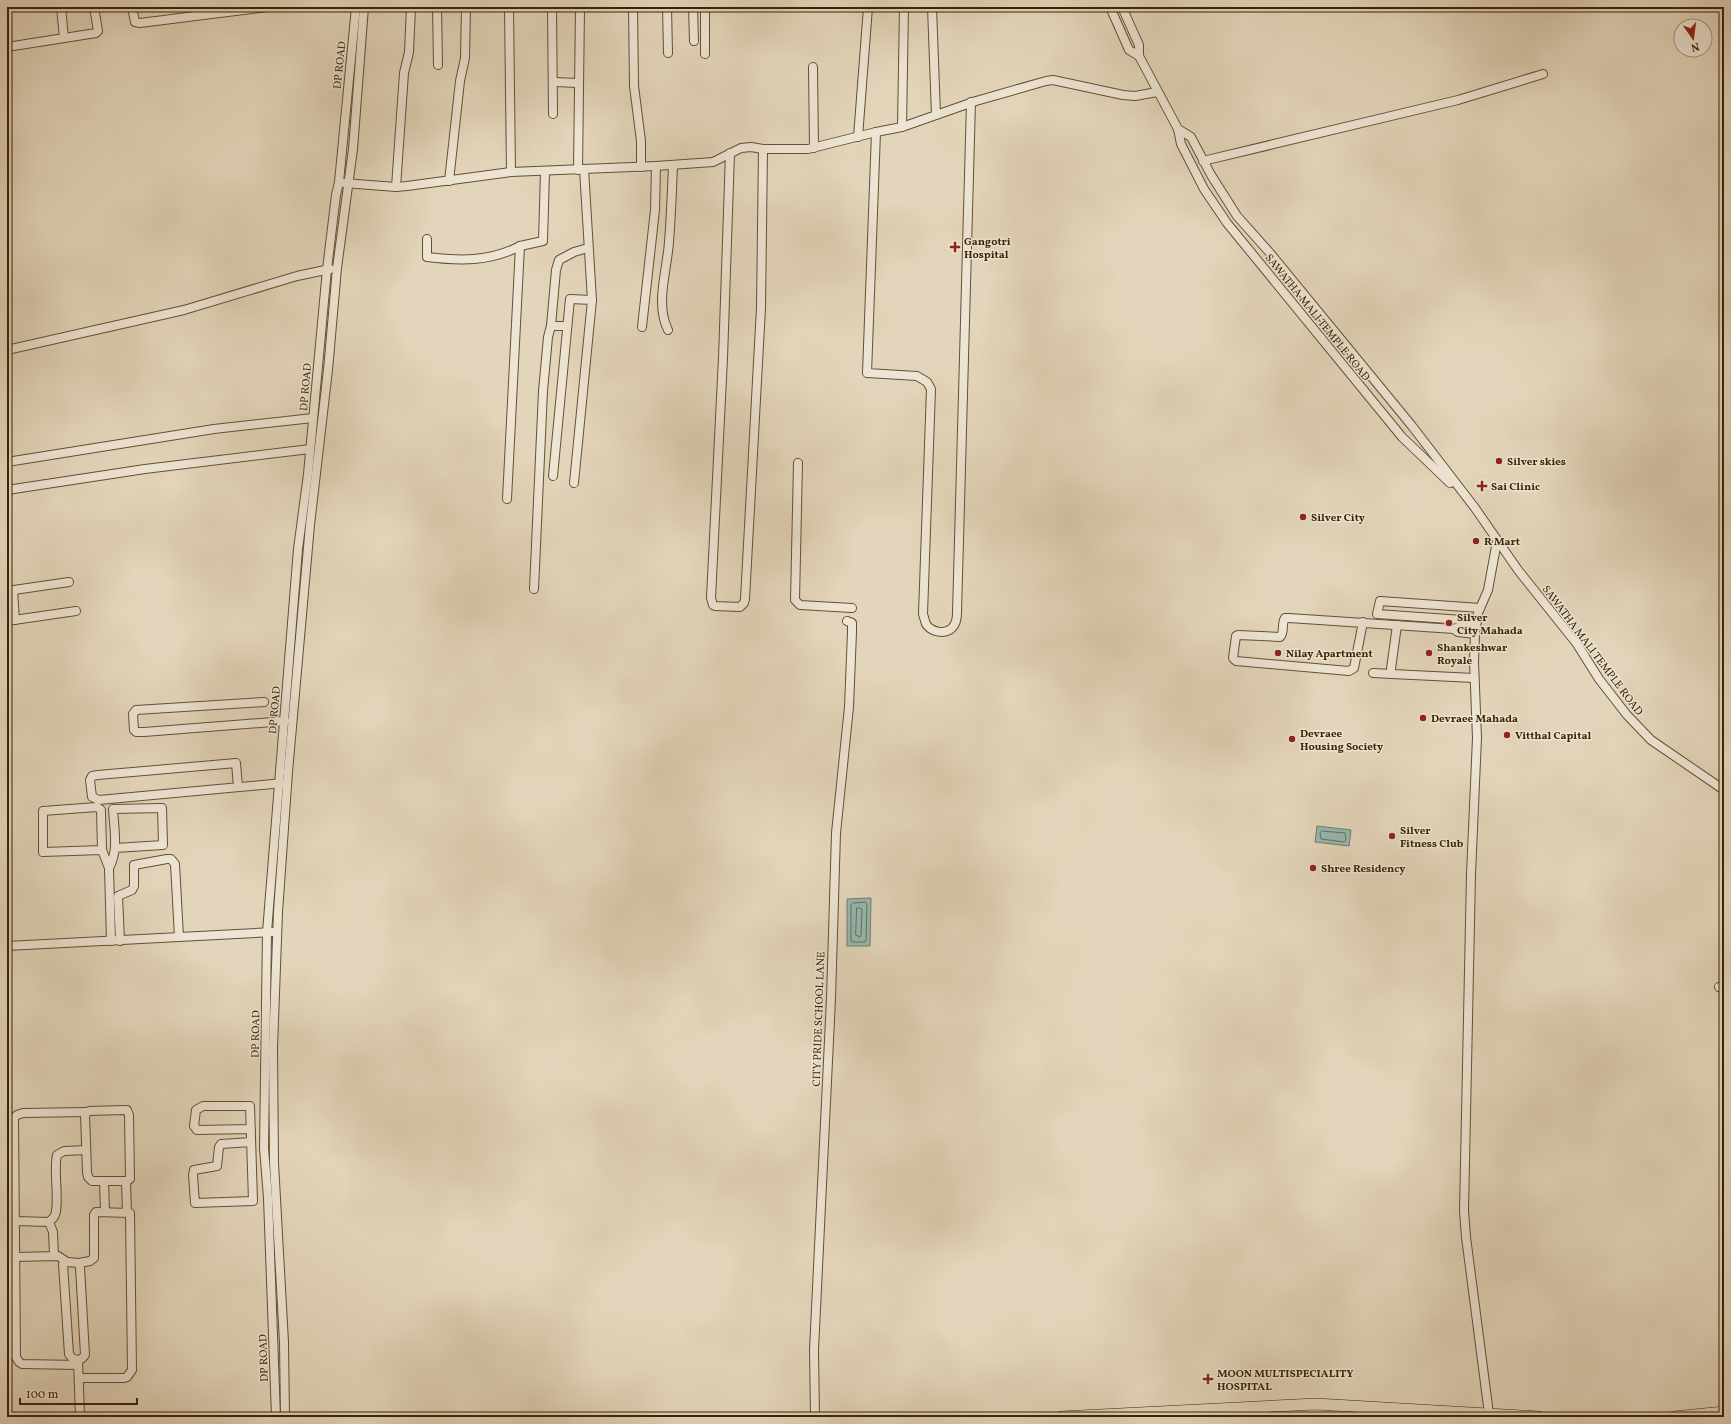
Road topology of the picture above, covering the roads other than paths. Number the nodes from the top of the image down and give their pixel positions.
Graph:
1 (61, 7) edge
2 (94, 7) edge
3 (132, 7) edge
4 (267, 7) edge
5 (356, 7) edge
6 (364, 7) edge
7 (410, 7) edge
8 (437, 7) edge
9 (466, 7) edge
10 (509, 7) edge
11 (552, 7) edge
12 (580, 7) edge
13 (633, 7) edge
14 (667, 7) edge
15 (693, 7) edge
16 (705, 7) edge
17 (868, 7) edge
18 (904, 7) edge
19 (932, 7) edge
20 (1110, 7) edge
21 (1122, 7) edge
22 (217, 10) edge
23 (64, 38) junction
24 (694, 41) dead end
25 (7, 46) edge
26 (668, 52) dead end
27 (705, 54) dead end
28 (1139, 56) junction
29 (438, 65) dead end
30 (360, 67) junction
31 (813, 67) dead end
32 (349, 68) junction
33 (1543, 74) dead end
34 (554, 82) junction
35 (578, 83) junction
36 (1157, 92) junction
37 (971, 102) junction
38 (553, 114) dead end
39 (936, 115) junction
40 (902, 127) junction
41 (1178, 129) junction
42 (876, 132) junction
43 (858, 137) junction
44 (814, 148) junction
45 (763, 150) junction
46 (730, 153) junction
47 (1203, 161) junction
48 (674, 165) junction
49 (656, 166) junction
50 (641, 167) junction
51 (581, 169) junction
52 (545, 171) junction
53 (511, 172) junction
54 (449, 181) junction
55 (339, 182) junction
56 (349, 184) junction
57 (396, 187) junction
58 (427, 239) dead end
59 (520, 246) junction
60 (588, 248) junction
61 (337, 268) junction
62 (327, 269) junction
63 (592, 300) junction
64 (551, 326) junction
65 (567, 326) junction
66 (642, 327) dead end
67 (668, 330) dead end
68 (7, 350) edge
69 (313, 418) junction
70 (310, 450) junction
71 (7, 462) edge
72 (798, 463) dead end
73 (553, 476) dead end
74 (574, 483) dead end
75 (7, 490) edge
76 (507, 499) dead end
77 (1467, 500) junction
78 (1497, 541) junction
79 (69, 582) dead end
80 (534, 589) dead end
81 (10, 590) edge
82 (852, 608) dead end
83 (1480, 608) junction
84 (76, 611) dead end
85 (11, 621) edge
86 (849, 622) dead end
87 (1363, 622) junction
88 (1397, 625) junction
89 (1476, 627) junction
90 (1373, 673) dead end
91 (1392, 674) junction
92 (1474, 678) junction
93 (264, 702) dead end
94 (285, 721) junction
95 (283, 783) junction
96 (238, 786) junction
97 (1724, 790) edge
98 (115, 848) junction
99 (102, 850) junction
100 (109, 868) junction
101 (267, 932) junction
102 (278, 932) junction
103 (179, 937) junction
104 (115, 941) junction
105 (7, 946) edge
106 (87, 1112) junction
107 (264, 1133) junction
108 (251, 1135) junction
109 (86, 1150) junction
110 (126, 1181) junction
111 (104, 1182) junction
112 (272, 1187) junction
113 (105, 1212) junction
114 (126, 1212) junction
115 (15, 1221) junction
116 (49, 1222) junction
117 (54, 1256) junction
118 (15, 1257) junction
119 (67, 1262) junction
120 (79, 1263) junction
121 (78, 1362) junction
122 (79, 1378) junction
123 (1724, 1412) edge
124 (1489, 1414) junction
125 (80, 1417) edge
126 (276, 1417) edge
127 (285, 1417) edge
128 (816, 1417) edge
129 (1061, 1417) edge
130 (1539, 1417) edge
131 (1674, 1417) edge

1 - 23 street
2 - 23 street
3 - 22 street
4 - 22 street
5 - 32 street, DP ROAD
6 - 30 street, DP ROAD
7 - 57 street
8 - 29 street
9 - 54 street
10 - 53 street
11 - 34 street
12 - 35 street
13 - 50 street
14 - 26 street
15 - 24 street
16 - 27 street
17 - 43 street
18 - 40 street
19 - 39 street
20 - 28 street, SAWATHA MALI TEMPLE ROAD
21 - 28 street, SAWATHA MALI TEMPLE ROAD
23 - 25 street
28 - 36 street, SAWATHA MALI TEMPLE ROAD
30 - 32 street
30 - 56 street, DP ROAD
31 - 44 street
32 - 55 street, DP ROAD
33 - 47 street
34 - 35 street
34 - 38 street
35 - 51 street
36 - 37 street
36 - 41 street, SAWATHA MALI TEMPLE ROAD
37 - 39 street
37 - 42 street
39 - 40 street
40 - 42 street
41 - 47 street, SAWATHA MALI TEMPLE ROAD
41 - 77 street, SAWATHA MALI TEMPLE ROAD
42 - 43 street
43 - 44 street
44 - 45 street
45 - 46 street
45 - 46 street
46 - 48 street
47 - 77 street, SAWATHA MALI TEMPLE ROAD
48 - 49 street
48 - 67 street
49 - 50 street
49 - 66 street
50 - 51 street
51 - 52 street
51 - 60 street
52 - 53 street
52 - 59 street
53 - 54 street
54 - 57 street
55 - 56 street
55 - 62 street, DP ROAD
56 - 57 street
56 - 61 street, DP ROAD
58 - 59 street
59 - 76 street
60 - 63 street
60 - 64 street
61 - 62 street
61 - 95 street, DP ROAD
62 - 68 street
62 - 69 street, DP ROAD
63 - 65 street
63 - 74 street
64 - 65 street
64 - 80 street
65 - 73 street
69 - 70 street, DP ROAD
69 - 71 street
70 - 75 street
70 - 94 street, DP ROAD
72 - 82 street
77 - 78 street, SAWATHA MALI TEMPLE ROAD
78 - 83 street
78 - 97 street, SAWATHA MALI TEMPLE ROAD
79 - 81 street
81 - 85 street
83 - 89 street
83 - 89 street
84 - 85 street
86 - 128 street, CITY PRIDE SCHOOL LANE
87 - 87 street
87 - 88 street
88 - 89 street
88 - 91 street
89 - 92 street
90 - 91 street
91 - 92 street
92 - 124 street
93 - 94 street
94 - 95 street, DP ROAD
95 - 96 street
95 - 101 street, DP ROAD
95 - 102 street, DP ROAD
96 - 96 street
98 - 98 street
98 - 100 street
99 - 99 street
99 - 100 street
100 - 104 street
101 - 102 street
101 - 103 street
101 - 107 street, DP ROAD
102 - 112 street, DP ROAD
103 - 104 street
103 - 104 street
104 - 105 street
106 - 109 street
106 - 110 street
106 - 115 street
107 - 108 street
107 - 112 street, DP ROAD
108 - 108 street
108 - 108 street
109 - 111 street
109 - 116 street
110 - 111 street
110 - 114 street
111 - 113 street
112 - 126 street, DP ROAD
112 - 127 street, DP ROAD
113 - 114 street
113 - 120 street
114 - 122 street
115 - 116 street
115 - 118 street
116 - 117 street
117 - 118 street
117 - 119 street
118 - 121 street
119 - 120 street
119 - 121 street
120 - 121 street
121 - 122 street
122 - 125 street
123 - 131 main road
124 - 129 main road
124 - 130 main road

